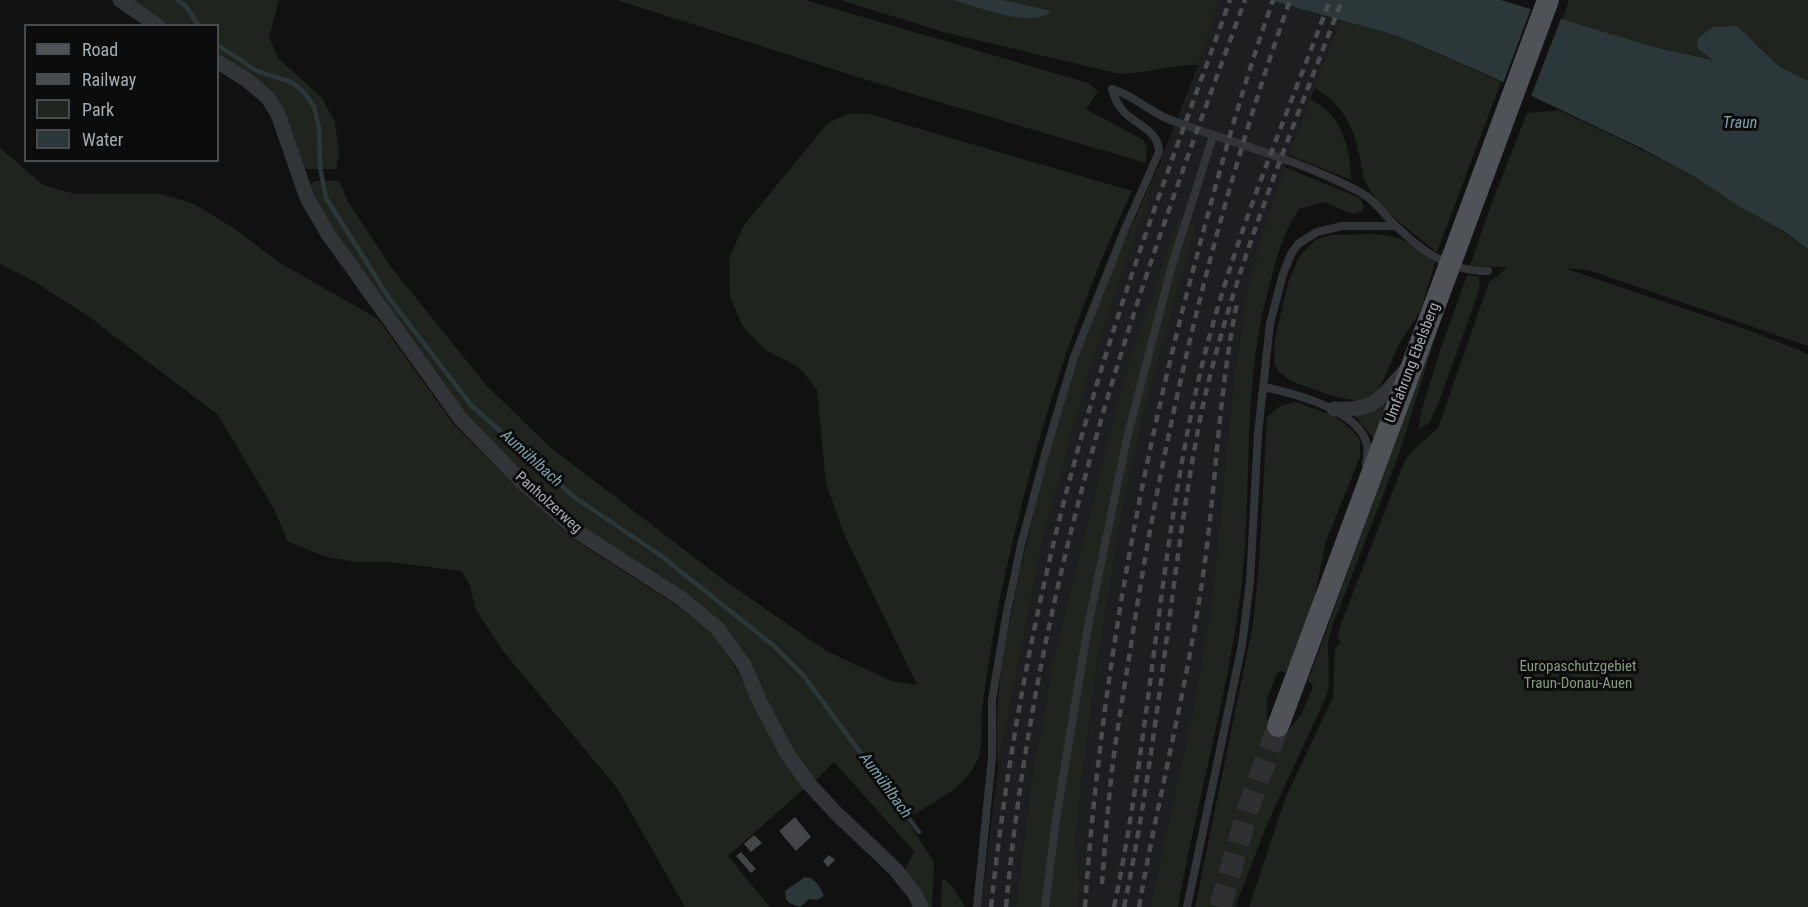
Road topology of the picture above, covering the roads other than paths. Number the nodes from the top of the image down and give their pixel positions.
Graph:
1 (120, 0) edge
2 (1548, 0) edge
3 (155, 24) edge
4 (219, 63) edge
5 (1213, 136) junction
6 (1396, 226) junction
7 (1488, 271) dead end
8 (1414, 361) junction
9 (1264, 387) junction
10 (1334, 409) junction
11 (1355, 518) junction
12 (1278, 726) tunnel mouth
13 (921, 907) edge
14 (977, 907) edge
15 (1045, 907) edge
16 (1187, 907) edge

1 - 3 street
2 - 8 main road, Umfahrung Ebelsberg, bridge
4 - 13 street, Panholzerweg
5 - 6 lane
5 - 14 lane
5 - 15 lane
6 - 7 lane
6 - 9 lane
8 - 10 street
8 - 11 main road, Umfahrung Ebelsberg
9 - 10 lane
9 - 16 lane
10 - 11 lane
11 - 12 main road, Umfahrung Ebelsberg

